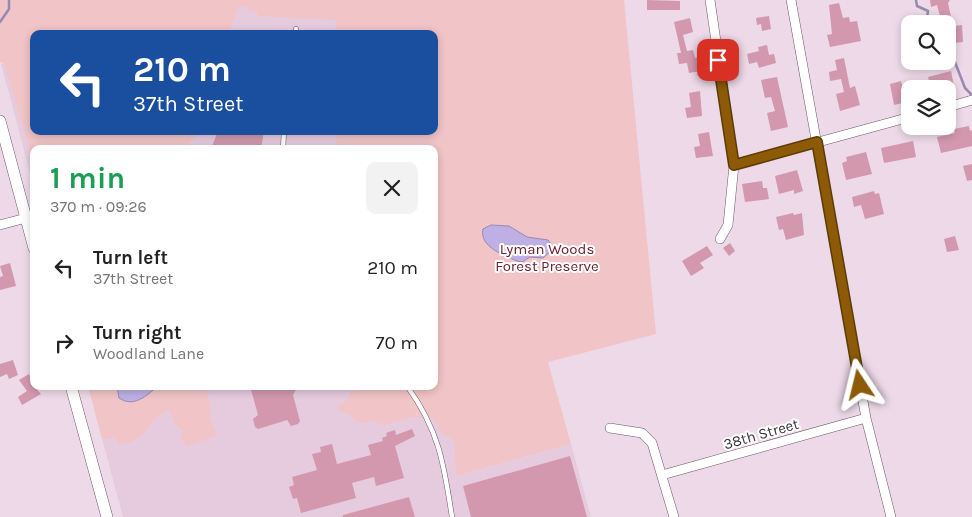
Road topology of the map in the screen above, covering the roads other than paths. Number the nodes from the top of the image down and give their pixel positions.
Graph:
1 (710, 0) edge
2 (791, 0) edge
3 (972, 100) edge
4 (956, 105) edge
5 (901, 119) edge
6 (0, 121) edge
7 (817, 142) junction
8 (734, 165) junction
9 (26, 218) junction
10 (0, 225) edge
11 (30, 233) edge
12 (720, 240) dead end
13 (72, 390) edge
14 (410, 390) edge
15 (866, 418) junction
16 (610, 428) dead end
17 (662, 475) junction
18 (107, 517) edge
19 (452, 517) edge
20 (674, 517) edge
21 (891, 517) edge

1 - 8 street
2 - 7 street
3 - 4 street
5 - 7 street
6 - 9 main road
7 - 8 street
7 - 15 street
8 - 12 street
9 - 10 street
9 - 11 main road
13 - 18 main road
14 - 19 lane
15 - 17 street, 38th Street
15 - 21 street
16 - 17 street
17 - 20 street

